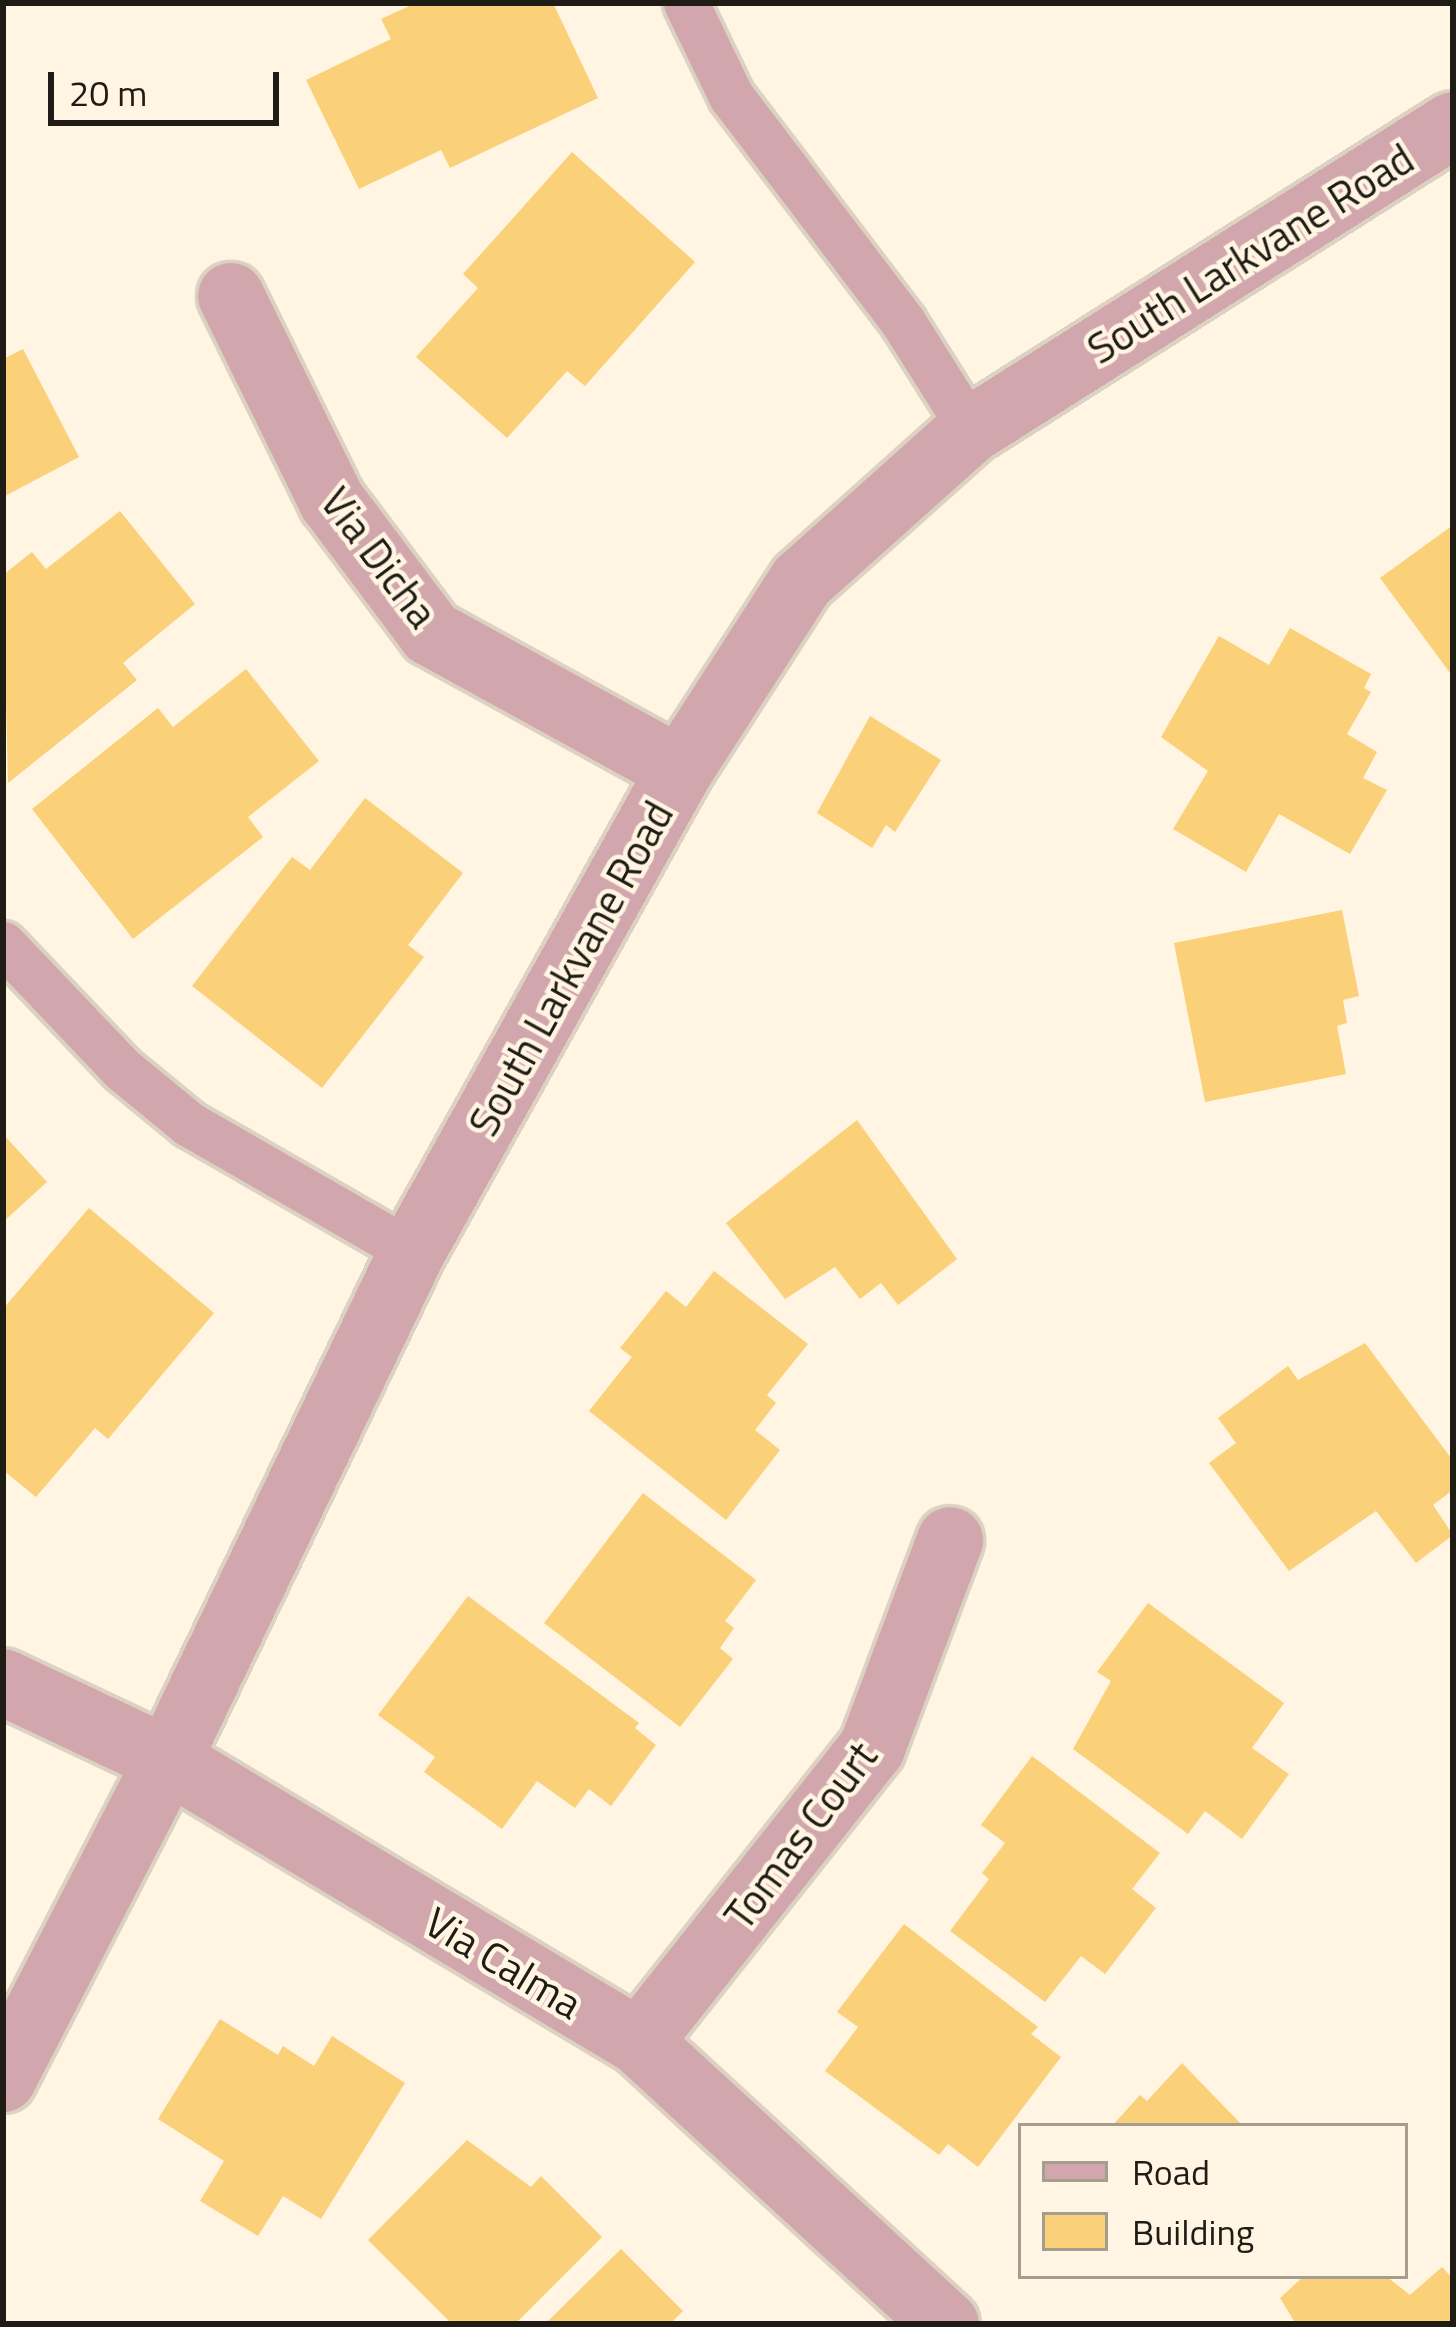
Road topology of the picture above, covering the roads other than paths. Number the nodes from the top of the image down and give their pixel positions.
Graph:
1 (686, 3) edge
2 (1453, 125) edge
3 (231, 296) dead end
4 (971, 430) junction
5 (680, 770) junction
6 (3, 944) edge
7 (412, 1252) junction
8 (950, 1540) dead end
9 (3, 1682) edge
10 (167, 1760) junction
11 (639, 2042) junction
12 (3, 2079) edge
13 (946, 2324) edge

1 - 4 lane
2 - 4 street, South Larkvane Road
3 - 5 street, Via Dicha
4 - 5 street, South Larkvane Road
5 - 7 street, South Larkvane Road
6 - 7 lane
7 - 10 street, South Larkvane Road
8 - 11 street, Tomas Court
9 - 10 street, Via Calma
10 - 11 street, Via Calma
10 - 12 street, South Larkvane Road
11 - 13 street, Via Calma

